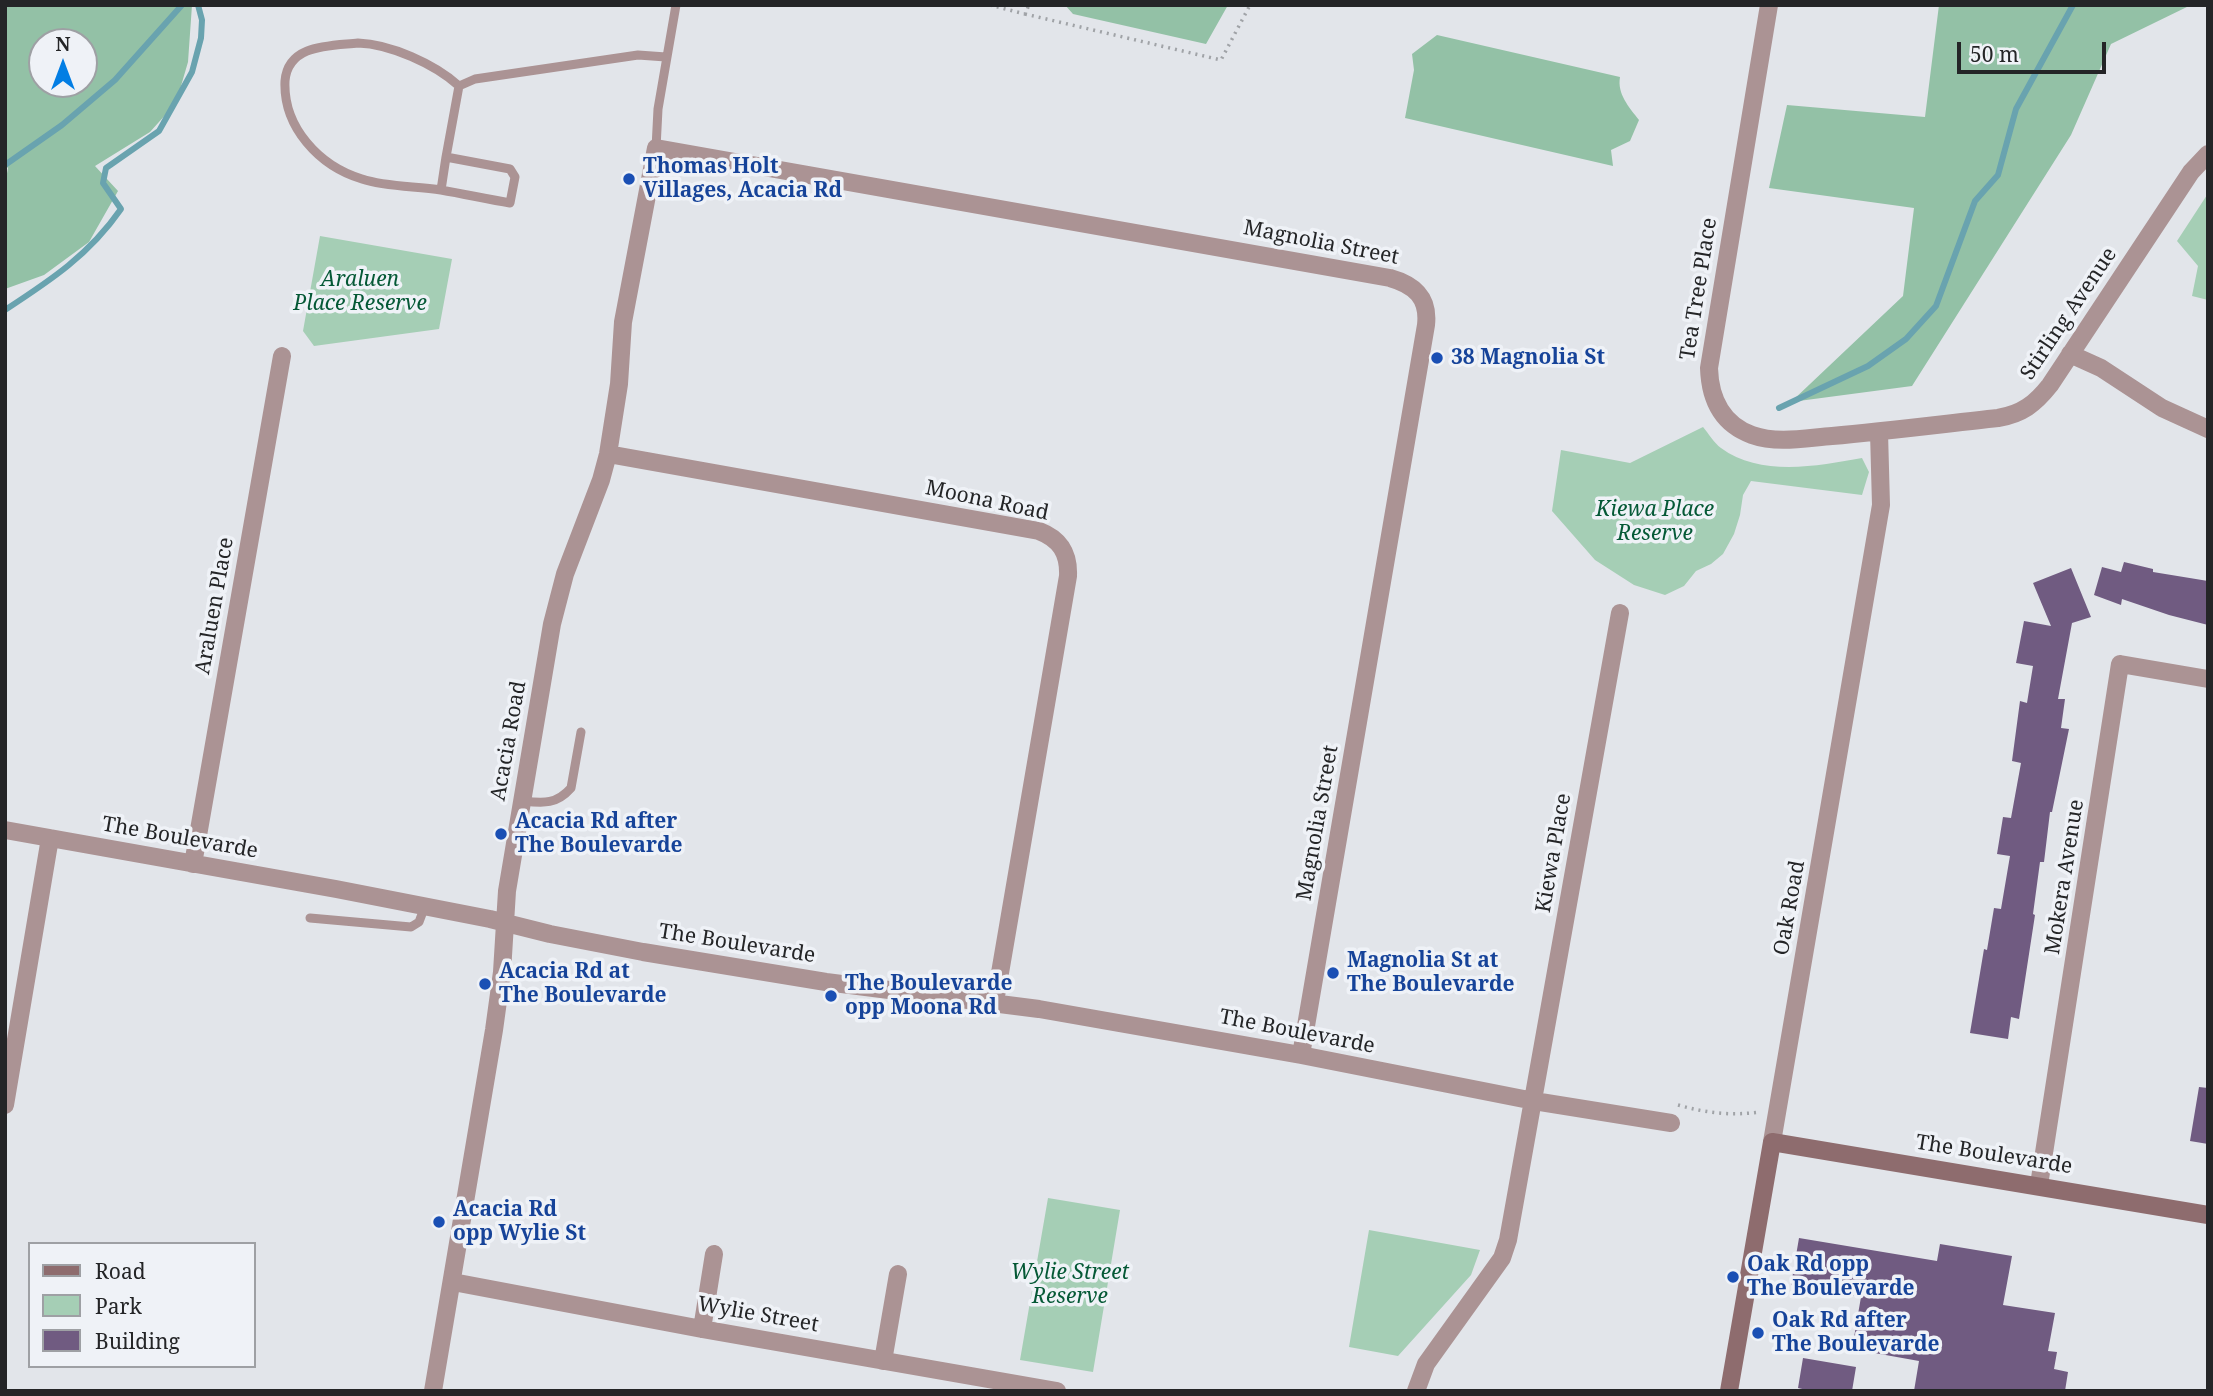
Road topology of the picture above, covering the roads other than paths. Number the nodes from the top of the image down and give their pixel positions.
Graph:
1 (676, 5) edge
2 (1769, 5) edge
3 (666, 57) junction
4 (459, 86) junction
5 (656, 148) junction
6 (2208, 153) edge
7 (446, 157) junction
8 (441, 190) junction
9 (2070, 354) junction
10 (282, 356) dead end
11 (2208, 429) edge
12 (1879, 432) junction
13 (608, 454) junction
14 (1619, 613) dead end
15 (2208, 679) edge
16 (581, 732) dead end
17 (522, 801) junction
18 (5, 830) edge
19 (50, 838) junction
20 (193, 864) junction
21 (425, 906) junction
22 (310, 918) dead end
23 (505, 922) junction
24 (995, 1003) junction
25 (1301, 1055) junction
26 (1534, 1101) junction
27 (5, 1105) edge
28 (1671, 1123) road end
29 (1772, 1142) junction
30 (2039, 1185) junction
31 (2208, 1215) edge
32 (714, 1254) dead end
33 (898, 1274) dead end
34 (453, 1282) junction
35 (702, 1329) junction
36 (883, 1360) junction
37 (433, 1391) edge
38 (1057, 1391) edge
39 (1416, 1391) edge
40 (1729, 1391) edge

1 - 3 lane
2 - 12 street, Tea Tree Place
3 - 4 lane
3 - 5 lane
4 - 7 lane
4 - 8 lane
5 - 13 street, Acacia Road
5 - 25 street, Magnolia Street
6 - 9 street, Stirling Avenue
7 - 8 lane
7 - 8 lane
9 - 11 street
9 - 12 street, Stirling Avenue
10 - 20 street, Araluen Place
12 - 29 street, Oak Road
13 - 17 street, Acacia Road
13 - 24 street, Moona Road
14 - 26 street, Kiewa Place
15 - 30 street, Mokera Avenue
16 - 17 lane
17 - 23 street, Acacia Road
18 - 19 street, The Boulevarde
19 - 20 street, The Boulevarde
19 - 27 street
20 - 21 street, The Boulevarde
21 - 22 lane
21 - 23 street, The Boulevarde
23 - 24 street, The Boulevarde
23 - 34 street, Acacia Road
24 - 25 street, The Boulevarde
25 - 26 street, The Boulevarde
26 - 28 street, The Boulevarde
26 - 39 street, Kiewa Place
29 - 30 street, The Boulevarde
29 - 40 street, Oak Road
30 - 31 street, The Boulevarde
32 - 35 street
33 - 36 street
34 - 35 street, Wylie Street
34 - 37 street, Acacia Road
35 - 36 street, Wylie Street
36 - 38 street, Wylie Street

